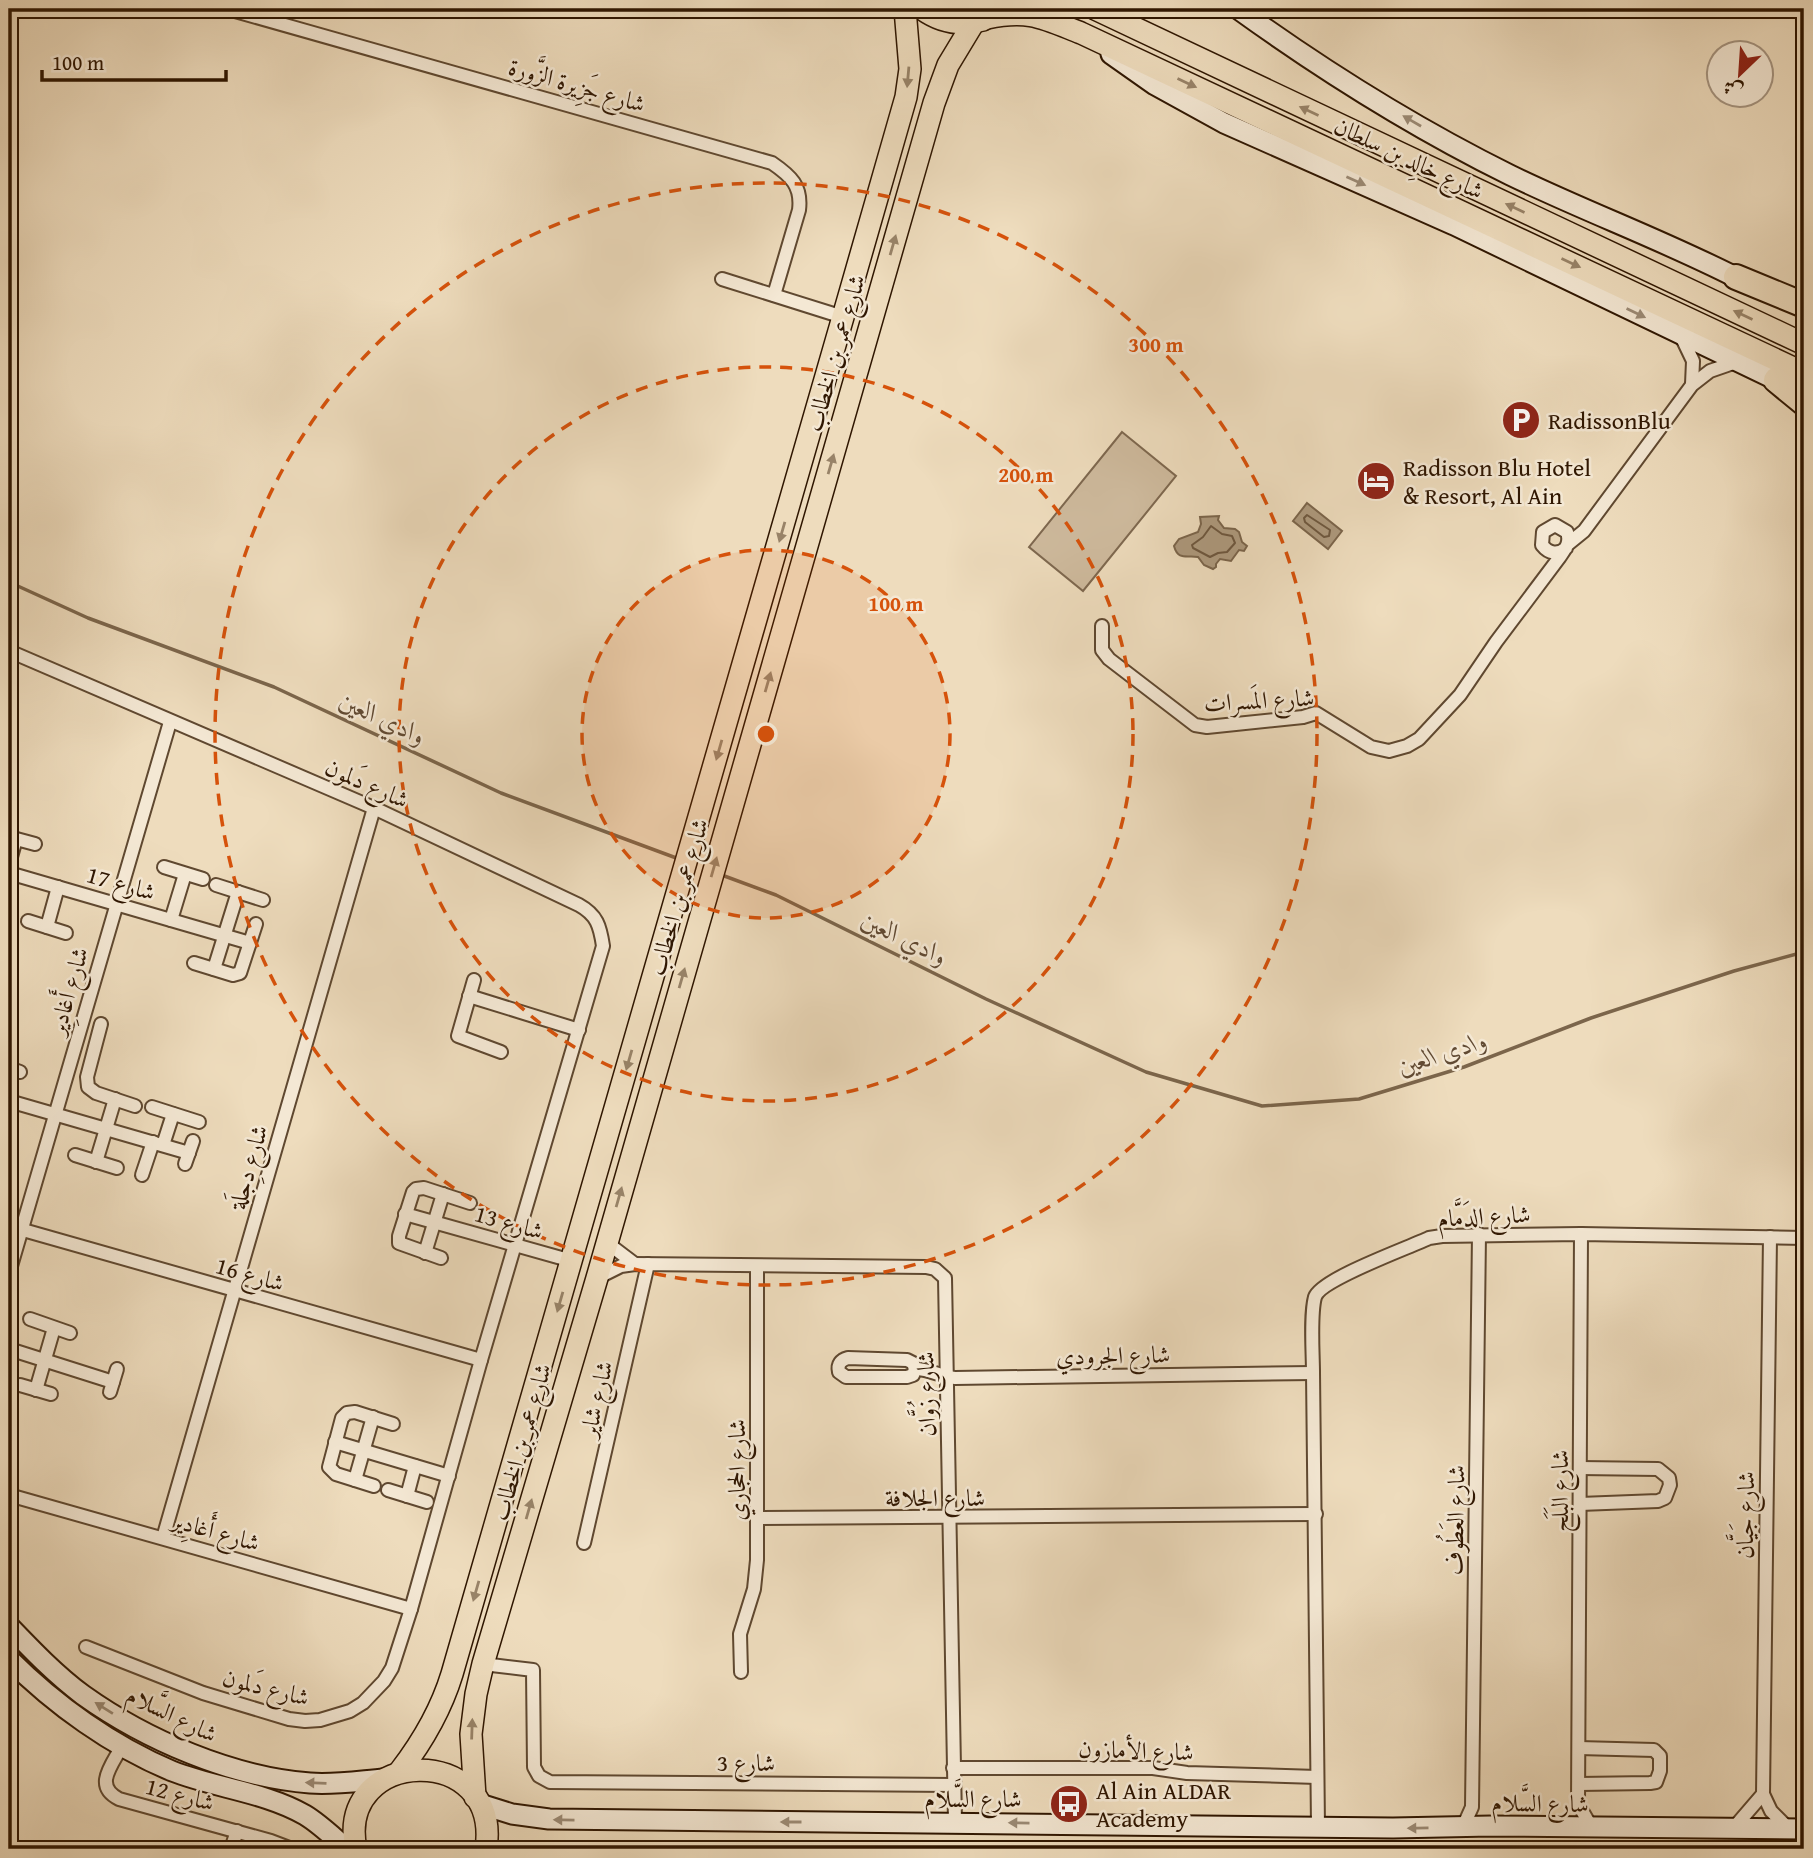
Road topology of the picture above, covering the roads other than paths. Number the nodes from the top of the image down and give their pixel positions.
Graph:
1 (228, 9) edge
2 (905, 9) edge
3 (922, 9) edge
4 (1095, 9) edge
5 (1238, 9) edge
6 (988, 16) edge
7 (1081, 33) junction
8 (1736, 277) junction
9 (722, 279) dead end
10 (774, 295) junction
11 (1804, 305) edge
12 (1804, 312) edge
13 (843, 317) junction
14 (1681, 336) junction
15 (1804, 344) edge
16 (1736, 362) junction
17 (1804, 373) edge
18 (1776, 380) junction
19 (1692, 385) junction
20 (1804, 394) edge
21 (1804, 403) edge
22 (1594, 516) junction
23 (1564, 529) junction
24 (1542, 545) junction
25 (1567, 546) junction
26 (1544, 577) junction
27 (1102, 626) dead end
28 (9, 651) edge
29 (170, 722) junction
30 (374, 808) junction
31 (13, 838) edge
32 (35, 844) dead end
33 (9, 864) edge
34 (164, 867) dead end
35 (9, 873) edge
36 (185, 874) junction
37 (203, 880) dead end
38 (216, 885) dead end
39 (58, 887) junction
40 (238, 892) junction
41 (263, 900) dead end
42 (116, 904) junction
43 (171, 920) junction
44 (28, 921) dead end
45 (256, 923) dead end
46 (47, 927) junction
47 (66, 933) dead end
48 (224, 936) junction
49 (250, 943) junction
50 (194, 963) dead end
51 (214, 969) junction
52 (474, 980) dead end
53 (469, 996) junction
54 (101, 1024) dead end
55 (579, 1030) junction
56 (501, 1052) dead end
57 (115, 1099) junction
58 (9, 1101) edge
59 (135, 1106) dead end
60 (152, 1107) dead end
61 (54, 1113) junction
62 (173, 1114) junction
63 (200, 1122) dead end
64 (106, 1129) junction
65 (158, 1144) junction
66 (189, 1153) dead end
67 (75, 1155) dead end
68 (96, 1162) junction
69 (117, 1168) dead end
70 (142, 1175) dead end
71 (443, 1194) junction
72 (470, 1203) dead end
73 (405, 1214) junction
74 (434, 1222) junction
75 (15, 1228) edge
76 (1479, 1234) junction
77 (1581, 1234) junction
78 (1770, 1237) junction
79 (1804, 1238) edge
80 (606, 1242) junction
81 (516, 1245) junction
82 (425, 1253) junction
83 (441, 1258) dead end
84 (572, 1261) junction
85 (641, 1264) junction
86 (757, 1266) junction
87 (9, 1273) edge
88 (597, 1278) junction
89 (234, 1292) junction
90 (30, 1319) dead end
91 (54, 1328) junction
92 (70, 1333) dead end
93 (9, 1349) edge
94 (45, 1360) junction
95 (481, 1360) junction
96 (915, 1369) junction
97 (1313, 1373) junction
98 (946, 1377) junction
99 (113, 1381) dead end
100 (20, 1385) dead end
101 (36, 1390) junction
102 (51, 1394) dead end
103 (373, 1417) junction
104 (393, 1424) dead end
105 (335, 1442) junction
106 (363, 1450) junction
107 (415, 1466) junction
108 (1580, 1468) junction
109 (449, 1476) junction
110 (355, 1480) junction
111 (374, 1486) dead end
112 (388, 1490) dead end
113 (9, 1495) edge
114 (407, 1496) junction
115 (427, 1502) dead end
116 (1580, 1503) junction
117 (1316, 1514) junction
118 (758, 1518) junction
119 (949, 1518) junction
120 (163, 1538) junction
121 (584, 1543) dead end
122 (411, 1609) junction
123 (9, 1626) edge
124 (86, 1647) dead end
125 (9, 1659) edge
126 (483, 1664) junction
127 (741, 1672) dead end
128 (122, 1746) junction
129 (1579, 1748) junction
130 (953, 1768) junction
131 (392, 1775) junction
132 (1317, 1777) junction
133 (1579, 1784) junction
134 (954, 1785) junction
135 (1763, 1794) junction
136 (477, 1801) junction
137 (1578, 1804) junction
138 (1472, 1807) junction
139 (954, 1822) junction
140 (1318, 1826) junction
141 (1491, 1826) junction
142 (1463, 1827) junction
143 (1559, 1828) junction
144 (1592, 1828) junction
145 (1797, 1829) edge
146 (1732, 1830) junction
147 (237, 1831) junction
148 (231, 1849) edge
149 (292, 1849) edge
150 (346, 1849) edge
151 (356, 1849) edge
152 (486, 1849) edge

1 - 10 street, شارع جَزِيرة الزَّورة
2 -> 13 main road, شارع عمر بن الخطاب
3 - 6 main road, شارع خالِد بن سلطان
15 -> 4 main road, شارع خالِد بن سلطان
8 -> 5 street
6 - 7 main road, شارع خالِد بن سلطان
80 -> 6 main road, شارع عمر بن الخطاب
7 -> 14 street
7 -> 17 main road, شارع خالِد بن سلطان
8 - 11 highway
8 - 12 street
9 - 10 street
10 - 13 street
13 -> 84 main road, شارع عمر بن الخطاب
14 - 16 street
14 - 19 street
16 - 18 street
16 - 19 street, شارع المَسرات
18 - 20 street
18 - 21 highway
19 - 22 street, شارع المَسرات
22 - 23 street, شارع المَسرات
22 - 25 street, شارع المَسرات
23 - 24 street
23 - 25 street
24 - 25 street
24 - 26 street
25 - 26 street, شارع المَسرات
26 - 27 street, شارع المَسرات
28 - 29 street, شارع دَلمون
29 - 30 street, شارع دَلمون
29 - 42 street, شارع أَغادِير
30 - 55 street, شارع دَلمون
30 - 89 street, شارع دِجلَة
31 - 32 street
31 - 33 street
34 - 36 street, شارع 17
35 - 39 street, شارع 17
36 - 37 street, شارع 17
36 - 43 street, شارع 17
38 - 40 street
39 - 42 street, شارع 17
39 - 46 street, شارع 17
40 - 41 street
40 - 48 street
42 - 43 street, شارع 17
42 - 61 street, شارع أَغادِير
43 - 48 street, شارع 17
44 - 46 street
45 - 49 street
46 - 47 street
48 - 49 street, شارع 17
48 - 51 street
49 - 51 street
50 - 51 street
52 - 53 street
53 - 55 street
53 - 56 street
54 - 57 street
55 - 81 street, شارع دَلمون
57 - 59 street
57 - 64 street
58 - 61 street
60 - 62 street
61 - 64 street
61 - 75 street, شارع أَغادِير
62 - 63 street
62 - 65 street
64 - 65 street
64 - 68 street
65 - 66 street
65 - 70 street
67 - 68 street
68 - 69 street
71 - 72 street, شارع 13
71 - 73 street, شارع 13
71 - 74 street, شارع 13
73 - 74 street, شارع 13
73 - 82 street
74 - 81 street, شارع 13
74 - 82 street, شارع 13
75 - 87 street, شارع أَغادِير
75 - 89 street, شارع 16
76 - 77 street, شارع الدَمَّام
76 - 97 street, شارع الدَمَّام
76 - 138 street, شارع العَطُوف
77 - 78 street, شارع الدَمَّام
77 - 108 street, شارع البَلَح
78 - 79 street, شارع الدَمَّام
78 - 135 street, شارع جَيَّان
80 - 85 street
80 - 88 main road, شارع عمر بن الخطاب
81 - 84 street, شارع 13
81 - 95 street, شارع دَلمون
82 - 83 street
84 -> 131 main road, شارع عمر بن الخطاب
85 - 86 street, شارع زُوَّان
85 - 88 street, شارع زُوَّان
85 - 121 street, شارع شاير
86 - 98 street, شارع زُوَّان
86 - 118 street, شارع الحجاري
126 -> 88 main road, شارع عمر بن الخطاب
89 - 95 street, شارع 16
89 - 120 street, شارع دِجلَة
90 - 91 street
91 - 92 street
91 - 94 street
93 - 94 street
94 - 99 street
94 - 101 street
95 - 109 street, شارع دَلمون
96 - 96 street, شارع الجرودي
96 - 98 street, شارع الجرودي
97 - 98 street, شارع الجرودي
97 - 117 street, شارع الدَمَّام
98 - 119 street, شارع زُوَّان
100 - 101 street
101 - 102 street
103 - 104 street
103 - 105 street
103 - 106 street
105 - 106 street
105 - 110 street
106 - 107 street
106 - 110 street
107 - 109 street
107 - 114 street
108 - 116 street, شارع البَلَح
108 - 116 street
109 - 122 street, شارع دَلمون
110 - 111 street
112 - 114 street
113 - 120 street, شارع أَغادِير
114 - 115 street
116 - 129 street, شارع البَلَح
117 - 119 street, شارع الجلافة
117 - 132 street, شارع الدَمَّام
118 - 119 street, شارع الجلافة
118 - 127 street, شارع الحجاري
119 - 130 street, شارع زُوَّان
120 - 122 street, شارع أَغادِير
122 - 124 street, شارع دَلمون
131 -> 123 street, شارع السَّلام
125 - 128 street, شارع السَّلام
126 - 134 street, شارع 3
136 -> 126 main road, شارع عمر بن الخطاب
128 - 147 street, شارع 12
128 - 150 street, شارع السَّلام
129 - 133 street, شارع البَلَح
129 - 133 street
130 - 132 street, شارع الأمازون
130 - 134 street, شارع زُوَّان
131 - 136 main road
131 - 151 main road, شارع عمر بن الخطاب
132 - 140 street, شارع الدَمَّام
133 - 137 street, شارع البَلَح
134 - 139 street, شارع زُوَّان
135 - 145 street
135 - 146 street
139 -> 136 street, شارع السَّلام
136 - 152 main road, شارع عمر بن الخطاب
137 - 143 street
137 - 144 street
138 - 141 street
138 - 142 street, شارع العَطُوف
140 -> 139 street, شارع السَّلام
142 -> 140 street, شارع السَّلام
141 - 142 street, شارع السَّلام
141 - 143 street, شارع السَّلام
143 - 144 street, شارع السَّلام
144 - 146 street, شارع السَّلام
145 - 146 street, شارع السَّلام
147 - 148 street
147 - 149 street, شارع 12

